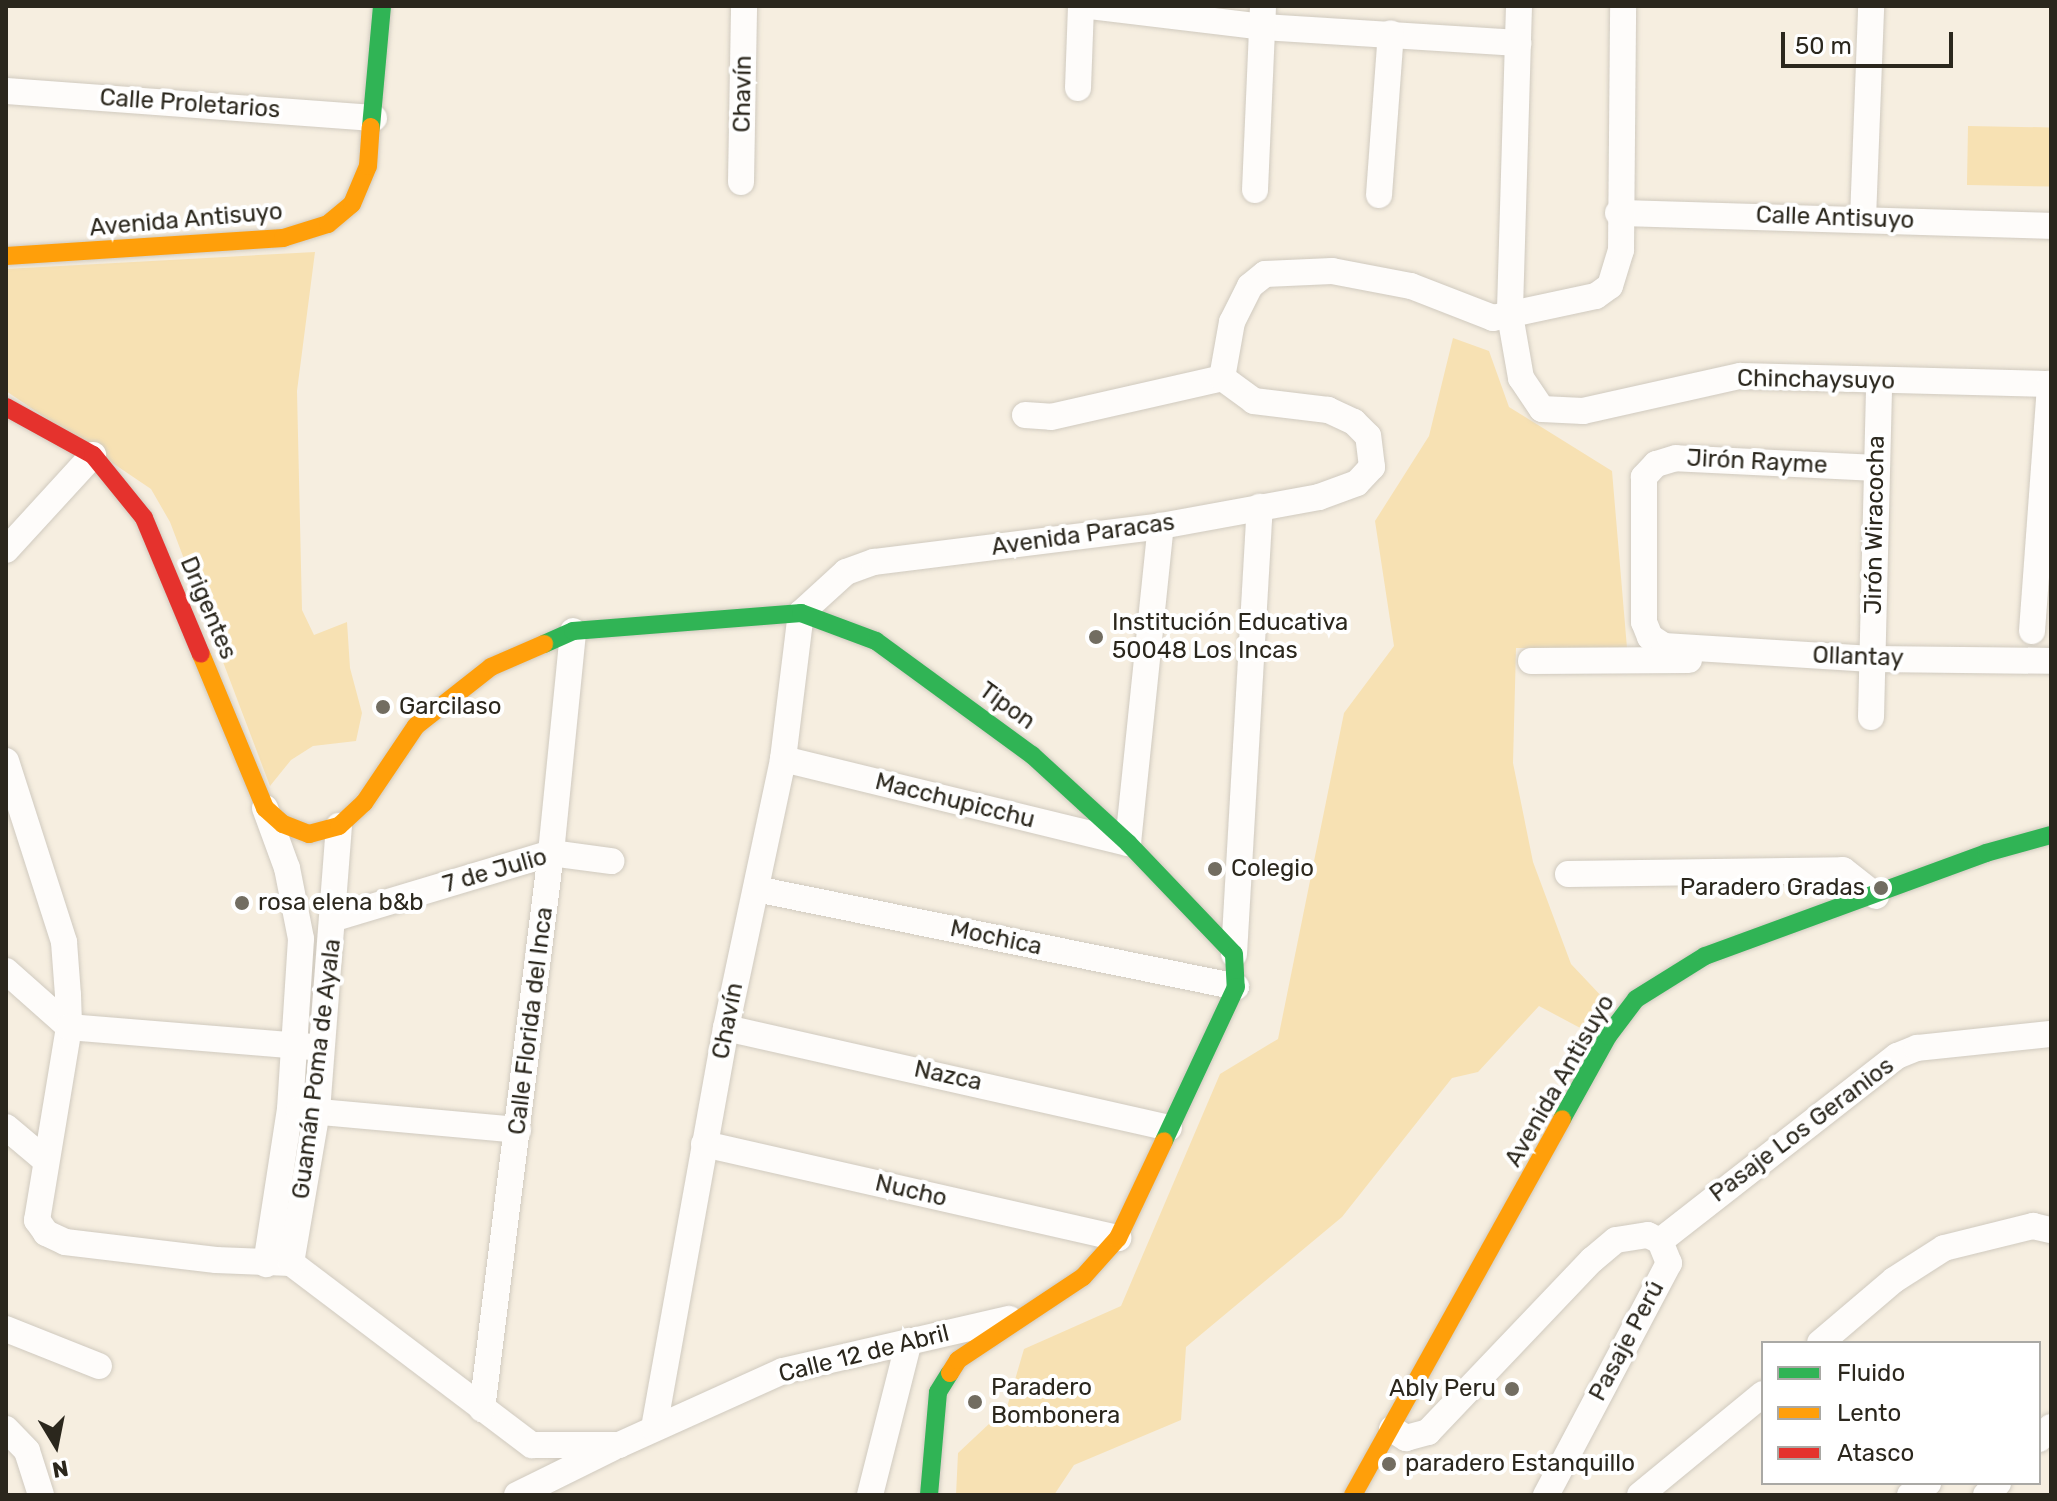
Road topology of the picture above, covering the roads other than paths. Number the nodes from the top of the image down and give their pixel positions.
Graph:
1 (382, 6) edge
2 (744, 6) edge
3 (1081, 6) edge
4 (1090, 6) edge
5 (1519, 6) edge
6 (1623, 6) edge
7 (1871, 6) edge
8 (1263, 17) edge
9 (1391, 33) junction
10 (1518, 43) junction
11 (1078, 88) dead end
12 (6, 91) edge
13 (374, 118) junction
14 (741, 182) dead end
15 (1255, 190) dead end
16 (1379, 195) dead end
17 (1618, 213) junction
18 (1863, 219) junction
19 (2051, 226) edge
20 (6, 256) edge
21 (1510, 315) junction
22 (1222, 378) junction
23 (1879, 381) junction
24 (2051, 384) edge
25 (6, 407) edge
26 (1025, 415) dead end
27 (93, 455) junction
28 (1877, 468) junction
29 (1260, 507) junction
30 (1161, 526) junction
31 (6, 550) edge
32 (801, 613) junction
33 (573, 631) junction
34 (2032, 631) dead end
35 (1664, 646) joint
36 (1872, 659) junction
37 (1531, 661) dead end
38 (2051, 661) edge
39 (1871, 717) dead end
40 (783, 759) junction
41 (6, 761) edge
42 (265, 808) junction
43 (339, 826) junction
44 (2051, 835) edge
45 (1128, 843) junction
46 (551, 853) junction
47 (611, 861) dead end
48 (1568, 874) dead end
49 (756, 889) junction
50 (1876, 896) junction
51 (335, 918) junction
52 (1234, 954) junction
53 (6, 971) edge
54 (1236, 987) junction
55 (69, 1027) junction
56 (726, 1028) junction
57 (2051, 1034) edge
58 (297, 1044) junction
59 (323, 1049) junction
60 (290, 1109) junction
61 (317, 1111) junction
62 (6, 1127) edge
63 (1169, 1128) junction
64 (518, 1130) junction
65 (704, 1144) junction
66 (44, 1159) junction
67 (2051, 1230) edge
68 (1118, 1238) junction
69 (1660, 1241) junction
70 (278, 1263) junction
71 (1025, 1316) junction
72 (6, 1329) edge
73 (909, 1341) junction
74 (1822, 1341) edge
75 (99, 1366) dead end
76 (1761, 1396) edge
77 (482, 1409) junction
78 (654, 1428) junction
79 (6, 1429) edge
80 (1392, 1429) junction
81 (619, 1445) junction
82 (41, 1495) edge
83 (517, 1495) edge
84 (870, 1495) edge
85 (929, 1495) edge
86 (1353, 1495) edge
87 (1546, 1495) edge
88 (1640, 1495) edge

1 - 13 street, Avenida Antisuyo
2 - 14 street, Chavín
3 - 11 street
4 - 8 street
5 - 10 street
6 - 17 street
7 - 18 street
8 - 9 street
8 - 15 street
9 - 10 street
9 - 16 street
10 - 21 street
12 - 13 street, Calle Proletarios
13 - 20 street, Avenida Antisuyo
17 - 18 street, Calle Antisuyo
17 - 21 street
18 - 19 street, Calle Antisuyo
21 - 22 street
21 - 23 street, Chinchaysuyo
22 - 26 street
22 - 29 street, Avenida Paracas
23 - 24 street, Chinchaysuyo
23 - 28 street, Jirón Wiracocha
24 - 34 street
25 - 27 street, Drigentes
27 - 31 street
27 - 42 street, Drigentes
28 - 35 street, Jirón Rayme
28 - 36 street, Jirón Wiracocha
29 - 30 street, Avenida Paracas
29 - 52 street
30 - 32 street, Avenida Paracas
30 - 45 street
32 - 33 street, Tipon
32 - 40 street, Chavín
32 - 45 street, Tipon
33 - 43 street, Tipon
33 - 46 street, Calle Florida del Inca
35 - 36 street, Ollantay
36 - 37 street
36 - 38 street, Ollantay
36 - 39 street, Jirón Wiracocha
40 - 45 street, Macchupicchu
40 - 49 street, Chavín
41 - 55 street
42 - 43 street
42 - 58 street
43 - 51 street, Guamán Poma de Ayala
44 - 50 street, Avenida Antisuyo
45 - 52 street, Tipon
46 - 47 street, 7 de Julio
46 - 51 street, 7 de Julio
46 - 64 street, Calle Florida del Inca
48 - 50 street
49 - 54 street, Mochica
49 - 56 street, Chavín
50 - 80 street, Avenida Antisuyo
51 - 59 street, Guamán Poma de Ayala
52 - 54 street
53 - 55 street
54 - 63 street
55 - 58 street
55 - 66 street
56 - 63 street, Nazca
56 - 65 street, Chavín
57 - 69 street, Pasaje Los Geranios
58 - 59 street
58 - 60 street
59 - 61 street, Guamán Poma de Ayala
60 - 61 street
60 - 70 street
61 - 64 street
61 - 70 street, Guamán Poma de Ayala
62 - 66 street
63 - 68 street
64 - 77 street, Calle Florida del Inca
65 - 68 street, Nucho
65 - 78 street, Chavín
66 - 70 street
67 - 74 street
68 - 71 street
69 - 80 street
69 - 87 street, Pasaje Perú
70 - 77 street, Calle 12 de Abril
71 - 73 street, Calle 12 de Abril
71 - 85 street
72 - 75 street
73 - 78 street, Calle 12 de Abril
73 - 84 street
76 - 88 street
77 - 81 street, Calle 12 de Abril
78 - 81 street, Calle 12 de Abril
79 - 82 street
80 - 86 street, Avenida Antisuyo
81 - 83 street, Calle 12 de Abril

